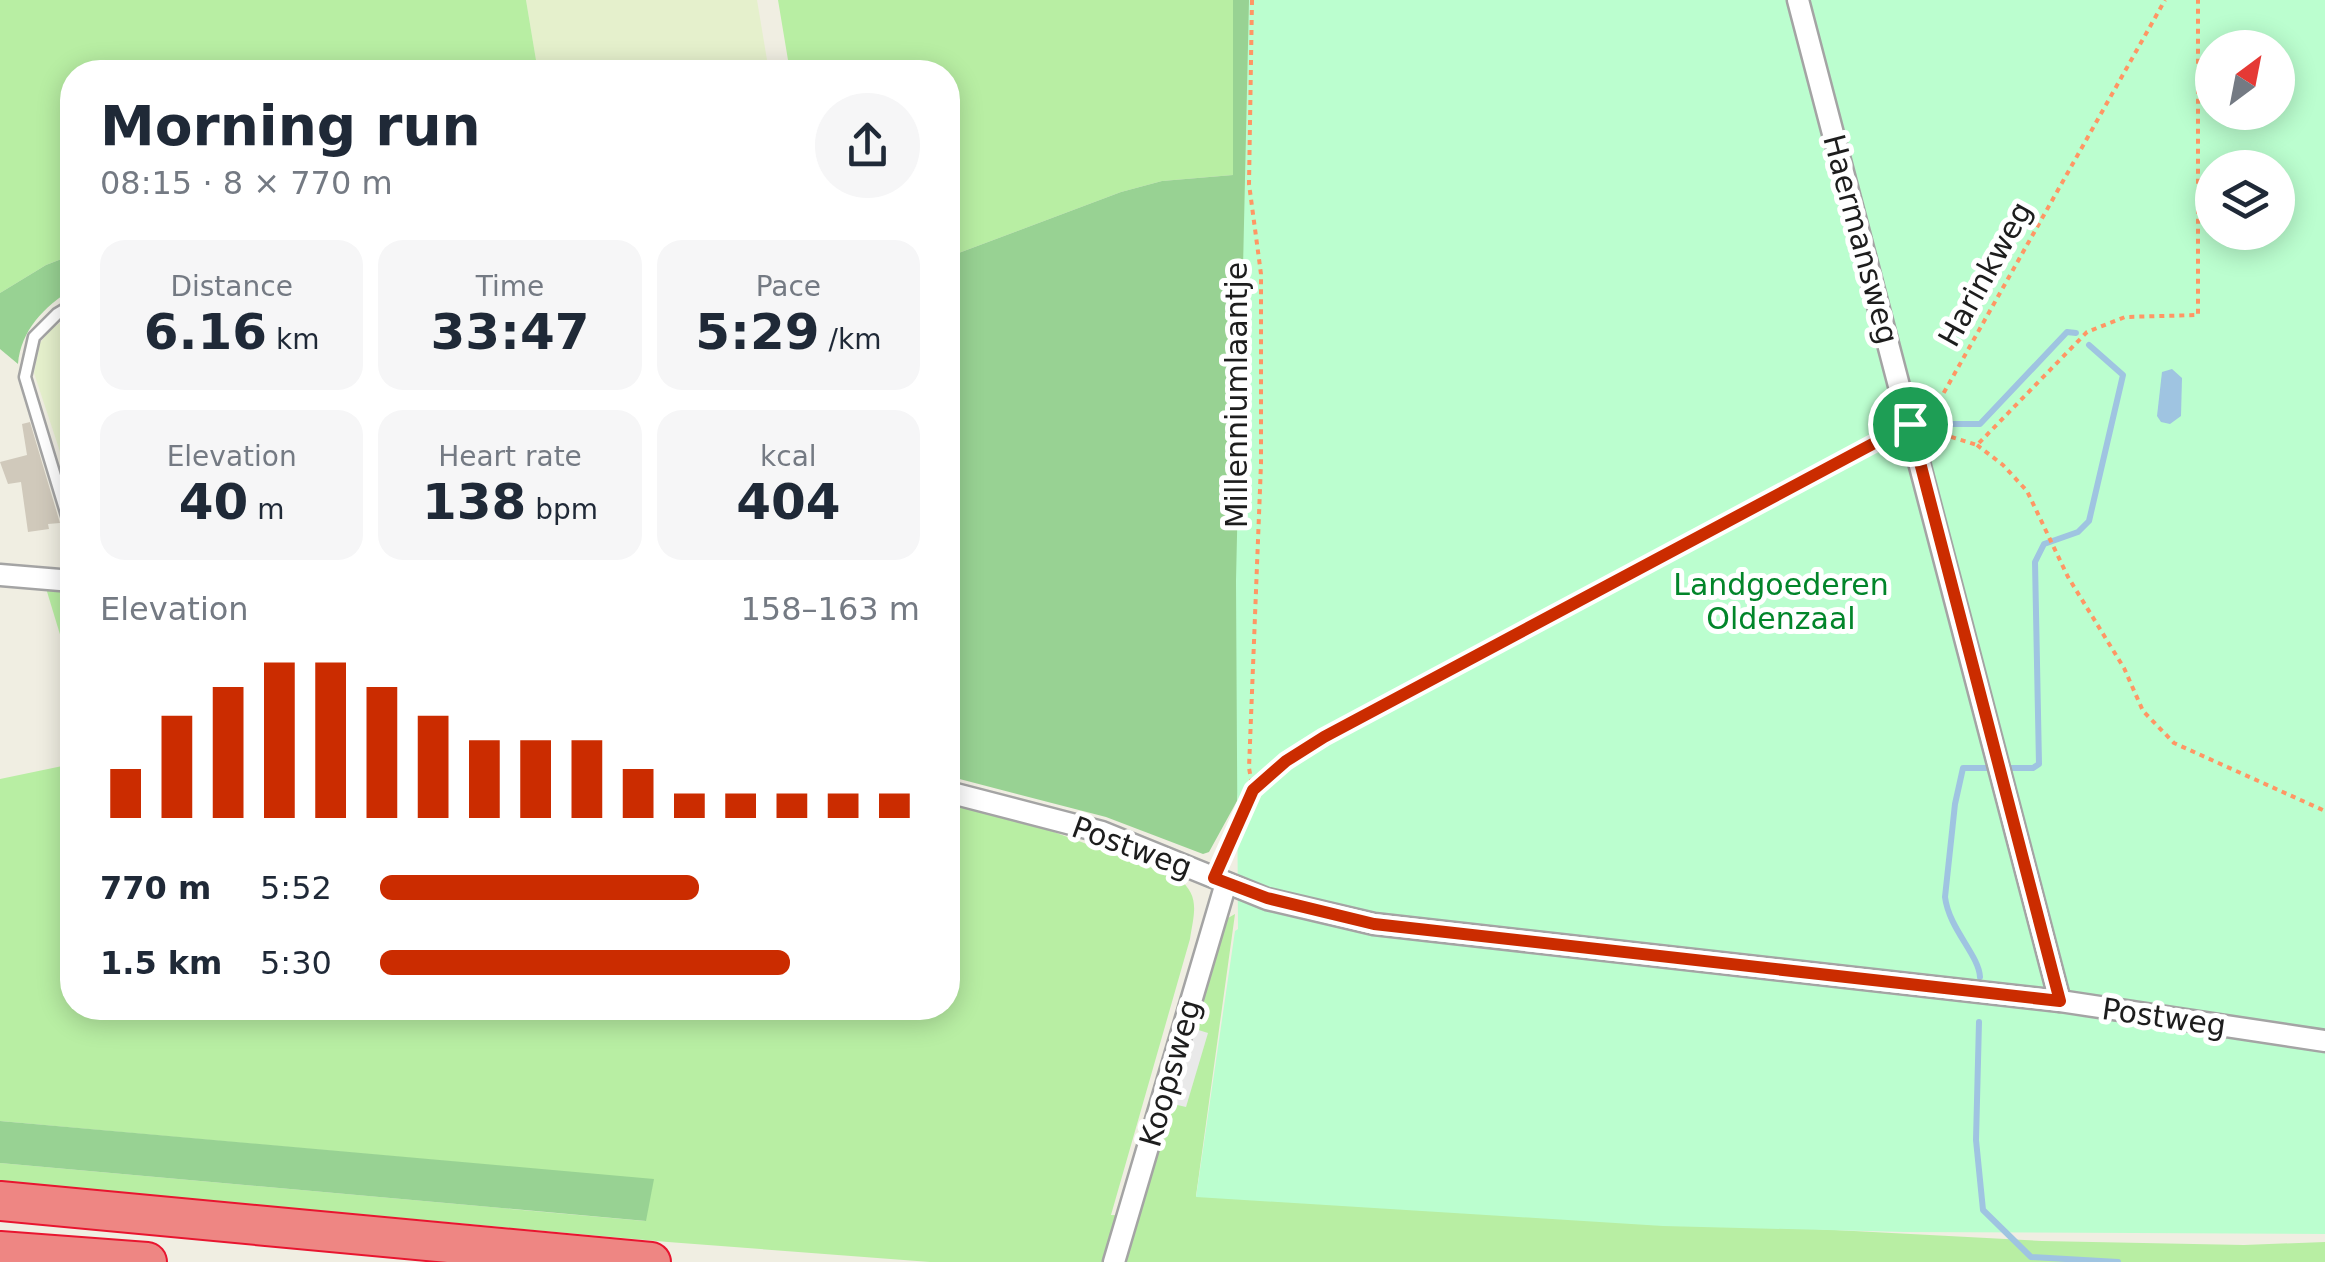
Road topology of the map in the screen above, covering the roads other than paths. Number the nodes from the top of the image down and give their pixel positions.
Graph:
1 (1798, 0) edge
2 (60, 312) edge
3 (60, 492) edge
4 (0, 574) edge
5 (60, 580) edge
6 (960, 795) edge
7 (1220, 881) junction
8 (2060, 1001) junction
9 (2325, 1041) edge
10 (0, 1202) edge
11 (0, 1251) edge
12 (147, 1262) edge
13 (652, 1262) edge
14 (1114, 1262) edge

1 - 8 street, Haermansweg
2 - 3 lane
4 - 5 street
6 - 7 street, Postweg
7 - 8 street, Postweg
7 - 14 street, Koopsweg
8 - 9 street, Postweg
10 - 13 highway
11 - 12 highway

